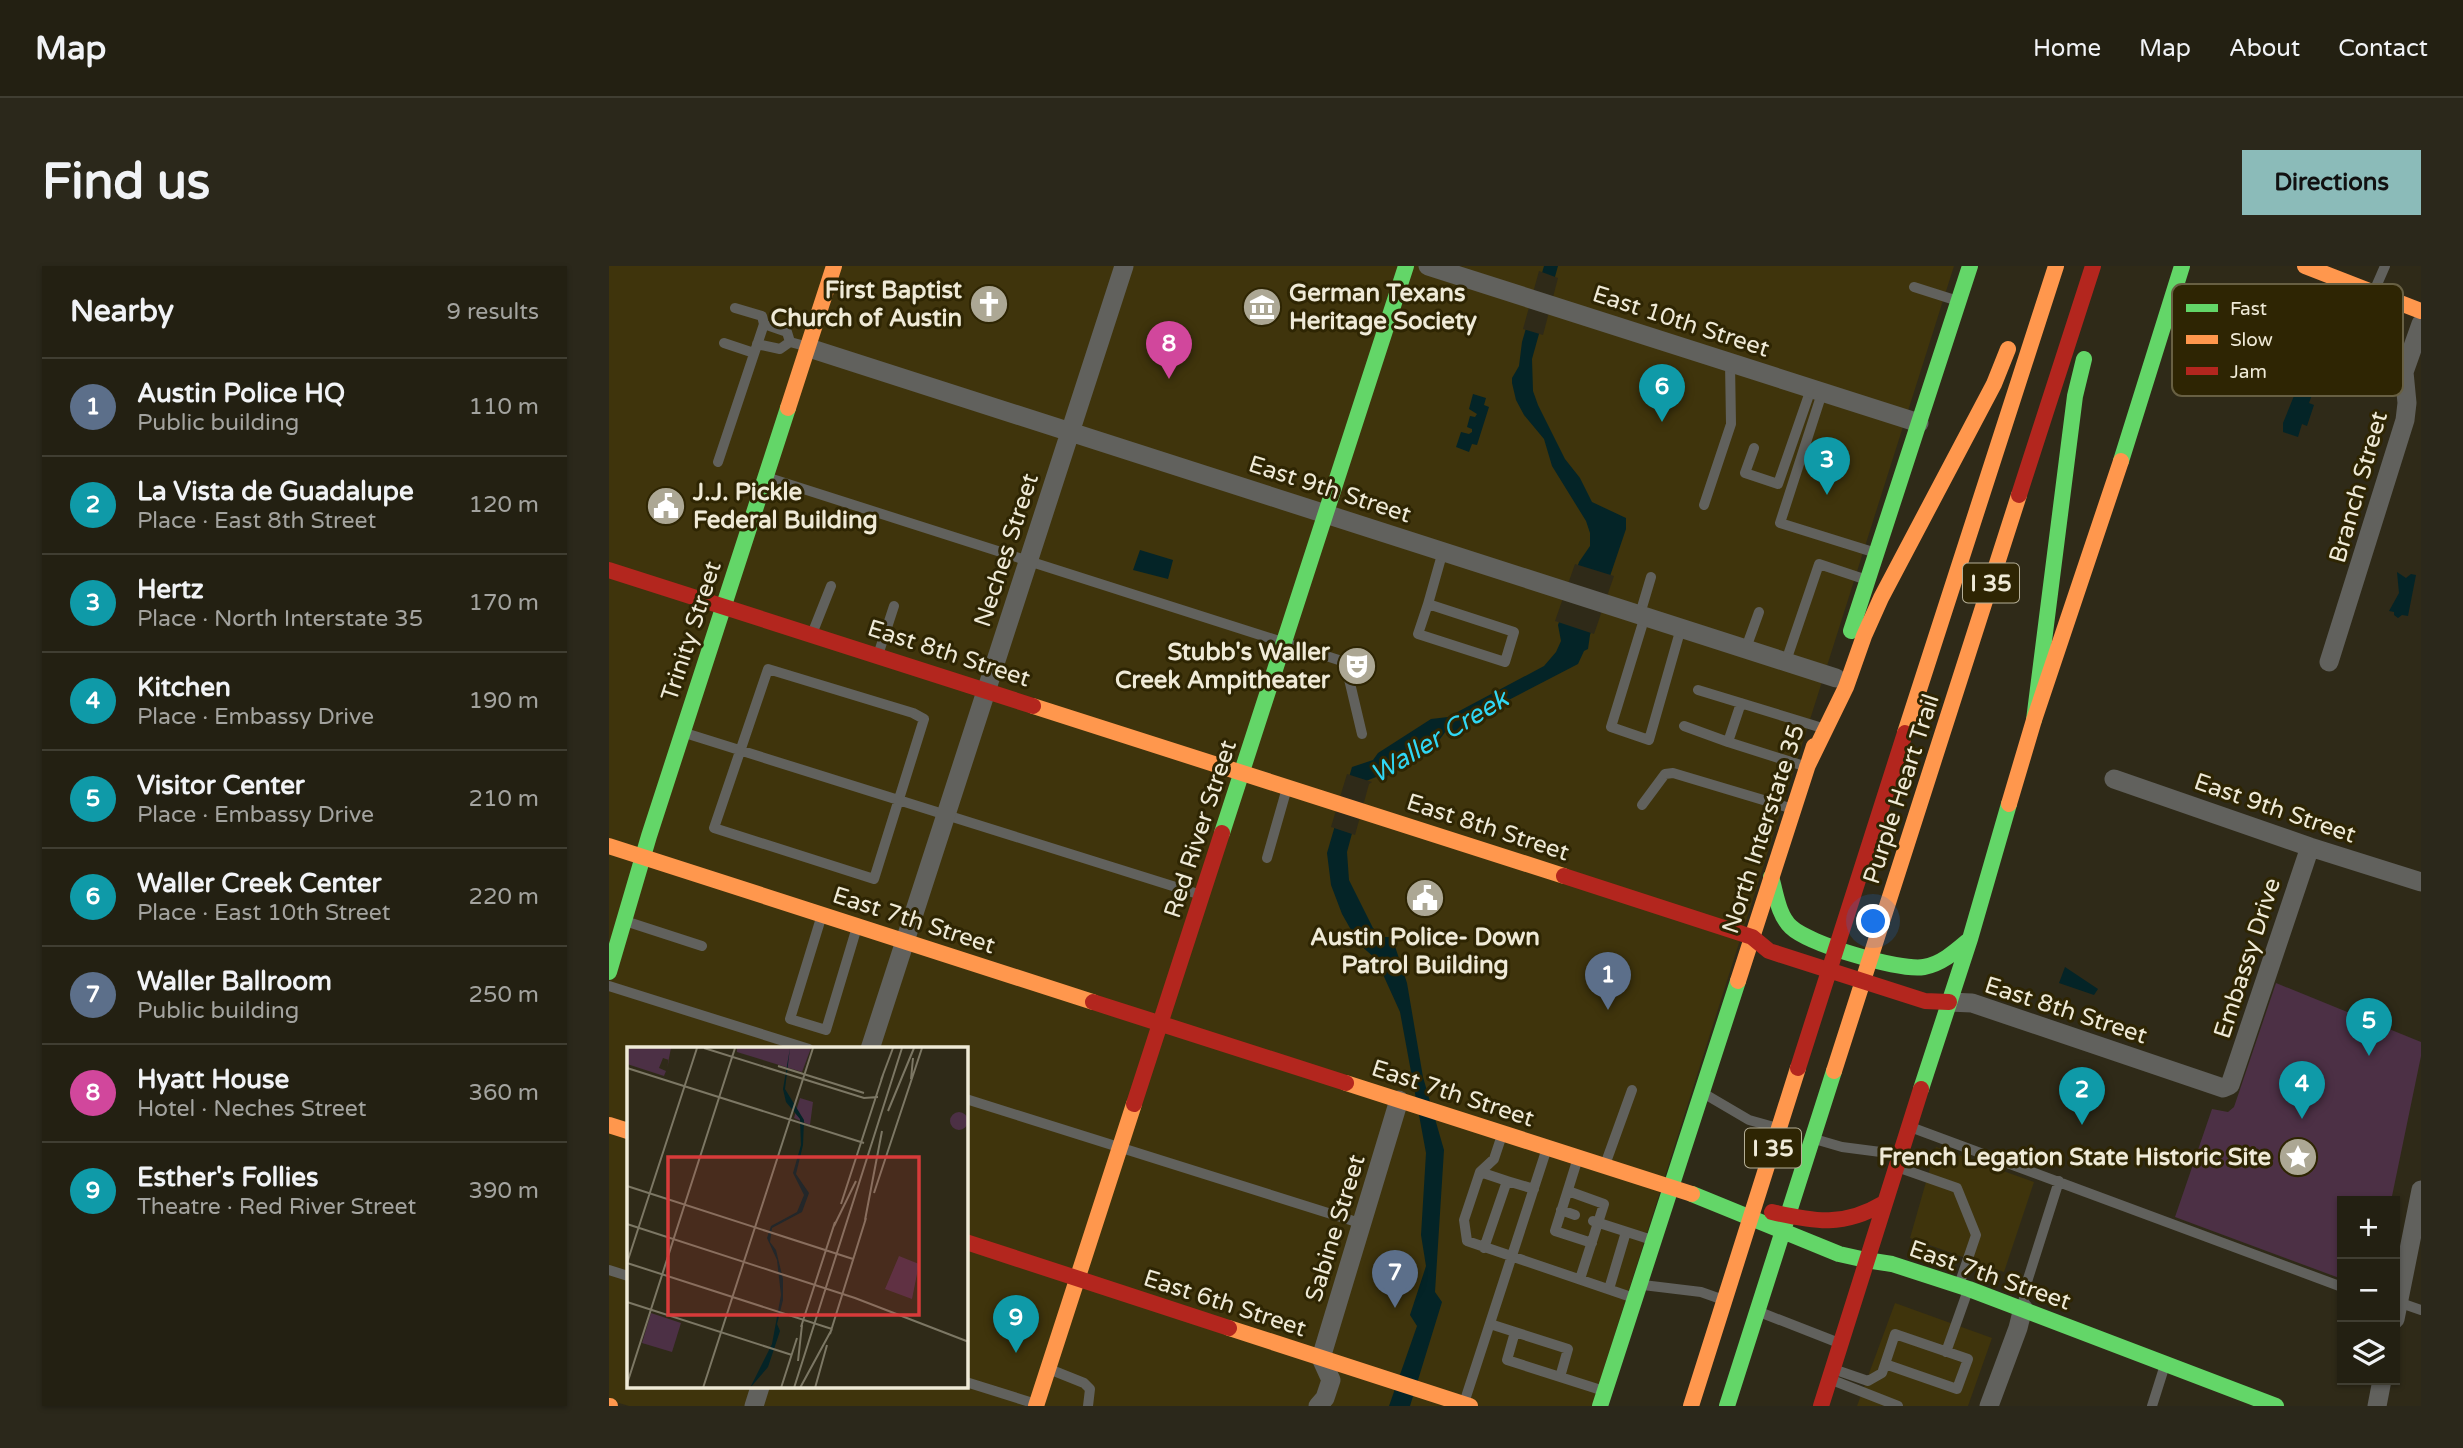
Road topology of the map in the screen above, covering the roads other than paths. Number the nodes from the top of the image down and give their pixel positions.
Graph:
1 (834, 266) edge
2 (1124, 266) edge
3 (1406, 266) edge
4 (1428, 266) edge
5 (1970, 266) edge
6 (2056, 266) edge
7 (2093, 266) edge
8 (2182, 266) edge
9 (2305, 266) edge
10 (2385, 266) edge
11 (2176, 284) edge
12 (2351, 284) edge
13 (2378, 284) edge
14 (1914, 288) dead end
15 (2172, 298) edge
16 (1958, 302) junction
17 (2403, 304) edge
18 (735, 308) dead end
19 (2421, 311) edge
20 (764, 324) junction
21 (2421, 324) edge
22 (2014, 333) dead end
23 (2088, 342) dead end
24 (724, 343) dead end
25 (799, 345) junction
26 (756, 348) junction
27 (1730, 363) junction
28 (1817, 391) junction
29 (1919, 423) junction
30 (1071, 431) junction
31 (1754, 449) dead end
32 (718, 462) dead end
33 (766, 477) junction
34 (1704, 505) dead end
35 (1326, 513) junction
36 (1443, 551) junction
37 (1877, 553) junction
38 (1028, 561) junction
39 (609, 569) edge
40 (1651, 577) dead end
41 (1868, 580) junction
42 (831, 586) dead end
43 (1428, 604) junction
44 (724, 606) junction
45 (894, 606) dead end
46 (1759, 612) dead end
47 (1643, 615) junction
48 (1681, 628) junction
49 (812, 635) junction
50 (1284, 643) junction
51 (1746, 648) junction
52 (878, 656) junction
53 (1786, 661) junction
54 (2329, 662) dead end
55 (1836, 678) junction
56 (1697, 690) dead end
57 (986, 691) junction
58 (1741, 703) junction
59 (2033, 720) junction
60 (1683, 726) dead end
61 (1820, 727) junction
62 (682, 732) junction
63 (1362, 734) dead end
64 (1728, 742) junction
65 (740, 750) junction
66 (1807, 767) junction
67 (1242, 773) junction
68 (2114, 779) dead end
69 (1287, 788) junction
70 (899, 800) junction
71 (1642, 805) dead end
72 (1794, 809) junction
73 (946, 815) junction
74 (609, 846) edge
75 (2310, 847) junction
76 (644, 858) junction
77 (1267, 858) dead end
78 (1771, 877) junction
79 (2421, 881) edge
80 (1202, 895) junction
81 (822, 914) junction
82 (625, 921) junction
83 (858, 926) junction
84 (1752, 937) junction
85 (1970, 939) junction
86 (905, 941) junction
87 (702, 946) dead end
88 (609, 972) edge
89 (609, 986) edge
90 (1949, 1002) junction
91 (1161, 1023) junction
92 (803, 1047) edge
93 (871, 1047) edge
94 (2230, 1086) joint
95 (1632, 1090) dead end
96 (1702, 1093) junction
97 (968, 1100) edge
98 (1399, 1100) junction
99 (609, 1125) edge
100 (1910, 1127) junction
101 (627, 1131) edge
102 (1789, 1132) dead end
103 (1503, 1133) junction
104 (1802, 1136) dead end
105 (1120, 1147) junction
106 (1548, 1148) junction
107 (1578, 1157) junction
108 (1898, 1161) junction
109 (1605, 1166) junction
110 (1480, 1172) junction
111 (1507, 1181) junction
112 (2059, 1181) junction
113 (1671, 1187) junction
114 (1534, 1189) junction
115 (2421, 1190) edge
116 (1568, 1191) junction
117 (1701, 1197) junction
118 (1884, 1203) junction
119 (1561, 1210) junction
120 (1575, 1215) dead end
121 (1595, 1222) junction
122 (1363, 1224) junction
123 (1626, 1232) junction
124 (1653, 1241) junction
125 (968, 1243) edge
126 (1592, 1243) junction
127 (1484, 1248) junction
128 (1512, 1257) junction
129 (1866, 1260) junction
130 (609, 1270) edge
131 (627, 1276) edge
132 (1077, 1279) junction
133 (1580, 1279) junction
134 (2337, 1285) edge
135 (1964, 1287) junction
136 (2400, 1288) edge
137 (1609, 1289) junction
138 (1637, 1291) junction
139 (1739, 1305) dead end
140 (2400, 1307) edge
141 (2023, 1308) junction
142 (1752, 1310) dead end
143 (2421, 1310) edge
144 (1490, 1324) junction
145 (1515, 1332) junction
146 (1840, 1343) junction
147 (1946, 1352) junction
148 (1321, 1358) junction
149 (1885, 1364) junction
150 (2165, 1365) junction
151 (1048, 1369) junction
152 (1830, 1374) junction
153 (1560, 1377) junction
154 (968, 1383) edge
155 (2381, 1385) edge
156 (760, 1388) edge
157 (1602, 1399) edge
158 (1994, 1404) edge
159 (1037, 1405) edge
160 (1467, 1405) edge
161 (754, 1406) edge
162 (1088, 1406) edge
163 (1318, 1406) edge
164 (1691, 1406) edge
165 (1727, 1406) edge
166 (1821, 1406) edge
167 (1898, 1406) edge
168 (2152, 1406) edge
169 (2276, 1406) edge
170 (2377, 1406) edge

1 - 25 main road, Trinity Street
2 - 30 street, Neches Street
3 - 35 main road, Red River Street
4 - 27 street, East 10th Street
5 - 16 main road, North Interstate 35
6 - 164 main road, Purple Heart Trail / I 35
7 - 165 main road, Purple Heart Trail / I 35
8 - 11 main road
9 - 12 main road
10 - 13 lane
14 - 16 lane
15 - 59 main road
16 - 29 main road, North Interstate 35
17 - 19 main road
18 - 20 lane
20 - 25 lane
20 - 26 lane
21 - 54 street, Branch Street
22 - 66 main road
23 - 59 main road
24 - 26 lane
25 - 26 lane
25 - 30 street, East 9th Street
25 - 33 main road, Trinity Street
26 - 32 lane
27 - 28 street, East 10th Street
27 - 34 lane
28 - 29 street, East 10th Street
28 - 31 lane
28 - 37 lane
29 - 37 main road, North Interstate 35
30 - 35 street, East 9th Street
30 - 38 street, Neches Street
33 - 38 lane
33 - 44 main road, Trinity Street
35 - 36 street, East 9th Street
35 - 50 main road, Red River Street
36 - 43 lane
36 - 47 street, East 9th Street
37 - 41 main road, North Interstate 35
38 - 50 lane
38 - 57 street, Neches Street
39 - 44 main road, East 8th Street
40 - 47 lane
41 - 53 lane
41 - 55 main road, North Interstate 35
42 - 49 lane
43 - 43 lane
44 - 49 main road, East 8th Street
44 - 62 main road, Trinity Street
45 - 52 lane
46 - 51 lane
47 - 48 street, East 9th Street
47 - 48 lane
48 - 51 street, East 9th Street
49 - 52 main road, East 8th Street
50 - 63 lane
50 - 67 main road, Red River Street
51 - 53 street, East 9th Street
52 - 57 main road, East 8th Street
53 - 55 street, East 9th Street
55 - 61 main road, North Interstate 35
56 - 58 lane
57 - 67 main road, East 8th Street
57 - 73 street, Neches Street
58 - 61 lane
58 - 64 lane
59 - 85 main road
60 - 64 lane
61 - 66 main road, North Interstate 35
62 - 65 lane
62 - 76 main road, Trinity Street
64 - 66 lane
65 - 70 lane
65 - 70 lane
65 - 70 lane
66 - 72 main road, North Interstate 35
67 - 69 main road, East 8th Street
67 - 80 main road, Red River Street
68 - 75 street, East 9th Street
69 - 77 lane
69 - 84 main road, East 8th Street
70 - 73 lane
71 - 72 lane
72 - 78 main road, North Interstate 35
73 - 80 lane
73 - 86 street, Neches Street
74 - 76 main road, East 7th Street
75 - 79 street, East 9th Street
75 - 94 street, Embassy Drive
76 - 81 main road, East 7th Street
76 - 82 main road, Trinity Street
78 - 84 main road, North Interstate 35
78 - 85 main road
80 - 91 main road, Red River Street
81 - 83 main road, East 7th Street
81 - 83 lane
82 - 87 lane
82 - 88 main road, Trinity Street
83 - 86 main road, East 7th Street
84 - 90 main road, East 8th Street
84 - 96 main road, North Interstate 35
85 - 90 main road
86 - 91 main road, East 7th Street
86 - 93 street, Neches Street
89 - 92 lane
90 - 94 street, East 8th Street
90 - 100 main road
91 - 98 main road, East 7th Street
91 - 105 main road, Red River Street
95 - 109 lane
96 - 102 lane
96 - 113 main road, North Interstate 35
97 - 105 lane
98 - 103 main road, East 7th Street
98 - 122 street, Sabine Street
99 - 101 main road
100 - 108 main road
100 - 112 lane
103 - 106 main road, East 7th Street
103 - 110 lane
104 - 108 lane
105 - 122 lane
105 - 132 main road, Red River Street
106 - 107 main road, East 7th Street
106 - 114 lane
107 - 109 main road, East 7th Street
107 - 116 lane
108 - 118 main road
108 - 135 lane
109 - 113 main road, East 7th Street
110 - 111 lane
110 - 127 lane
111 - 114 lane
111 - 127 lane
112 - 134 lane
112 - 141 lane
113 - 117 main road, East 7th Street
113 - 124 main road, North Interstate 35
114 - 128 lane
115 - 136 street
116 - 119 lane
116 - 121 lane
117 - 118 main road
117 - 129 main road, East 7th Street
118 - 129 main road
119 - 120 lane
119 - 126 lane
121 - 123 lane
121 - 126 lane
122 - 148 street, Sabine Street
123 - 124 lane
123 - 137 lane
124 - 138 main road, North Interstate 35
125 - 132 main road, East 6th Street
126 - 133 lane
127 - 128 lane
128 - 133 lane
128 - 144 lane
129 - 135 main road, East 7th Street
129 - 146 main road
130 - 131 lane
132 - 148 main road, East 6th Street
132 - 151 main road, Red River Street
133 - 137 lane
135 - 141 main road, East 7th Street
135 - 147 lane
137 - 138 lane
138 - 139 lane
138 - 157 main road, North Interstate 35
140 - 143 lane
141 - 150 main road, East 7th Street
141 - 158 street
142 - 146 lane
144 - 145 lane
144 - 160 lane
145 - 153 lane
145 - 153 lane
146 - 152 main road
147 - 149 lane
147 - 149 lane
148 - 160 main road, East 6th Street
148 - 163 street, Sabine Street
149 - 152 lane
150 - 168 lane
150 - 169 main road, East 7th Street
151 - 159 main road, Red River Street
151 - 162 lane
152 - 166 main road
152 - 167 lane
153 - 157 lane
154 - 159 lane
155 - 170 street
156 - 161 street

